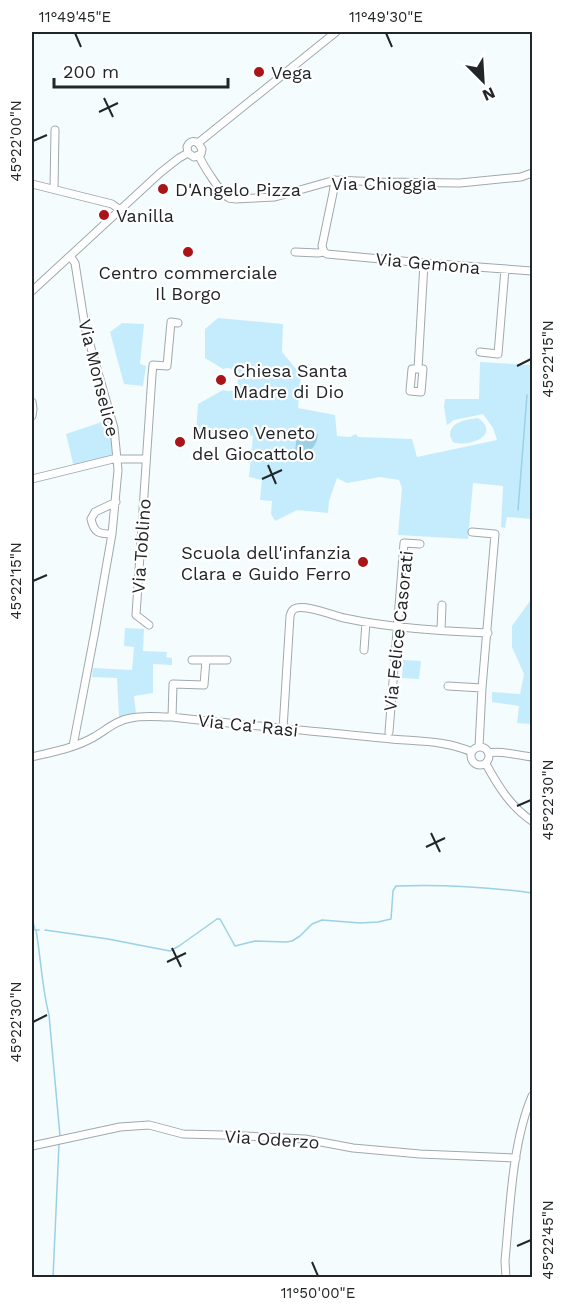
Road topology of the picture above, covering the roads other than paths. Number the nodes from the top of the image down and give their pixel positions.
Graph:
1 (336, 32) edge
2 (55, 130) dead end
3 (198, 142) junction
4 (188, 153) junction
5 (199, 156) junction
6 (532, 173) edge
7 (521, 177) junction
8 (532, 179) edge
9 (335, 180) junction
10 (32, 184) edge
11 (54, 189) junction
12 (120, 210) junction
13 (295, 252) dead end
14 (324, 252) junction
15 (70, 256) junction
16 (424, 263) junction
17 (505, 269) junction
18 (532, 271) edge
19 (32, 291) edge
20 (178, 323) dead end
21 (480, 352) dead end
22 (418, 369) junction
23 (32, 402) edge
24 (32, 416) edge
25 (117, 459) junction
26 (146, 459) junction
27 (32, 479) edge
28 (116, 502) junction
29 (472, 532) dead end
30 (112, 534) junction
31 (420, 544) dead end
32 (442, 605) dead end
33 (366, 622) junction
34 (149, 625) dead end
35 (396, 626) junction
36 (441, 630) junction
37 (488, 633) junction
38 (364, 650) dead end
39 (192, 660) dead end
40 (206, 660) junction
41 (227, 660) dead end
42 (448, 686) dead end
43 (483, 688) junction
44 (172, 717) junction
45 (283, 729) junction
46 (389, 732) dead end
47 (73, 746) junction
48 (479, 747) junction
49 (472, 752) junction
50 (489, 753) junction
51 (32, 757) edge
52 (532, 757) edge
53 (486, 764) junction
54 (532, 821) edge
55 (532, 1096) edge
56 (32, 1146) edge
57 (516, 1158) junction
58 (506, 1278) edge

1 - 3 street
2 - 11 street
3 - 4 street
3 - 5 street
4 - 5 street
4 - 12 street
5 - 9 street, Via Chioggia
6 - 7 street, Via Chioggia
7 - 8 street, Via Chioggia
7 - 9 street, Via Chioggia
9 - 14 street
10 - 11 street
11 - 12 street
12 - 15 street
13 - 14 street, Via Gemona
14 - 16 street, Via Gemona
15 - 19 street
15 - 25 street, Via Monselice
16 - 17 street, Via Gemona
16 - 22 street
17 - 18 street, Via Gemona
17 - 21 street
20 - 26 street, Via Toblino
22 - 22 street
23 - 24 street
25 - 26 street
25 - 27 street
25 - 28 street, Via Monselice
26 - 34 street, Via Toblino
28 - 30 street, Via Monselice
28 - 30 street
29 - 37 street
30 - 47 street, Via Monselice
31 - 35 street, Via Felice Casorati
32 - 36 street
33 - 35 street
33 - 38 street
33 - 45 street
35 - 36 street
35 - 46 street, Via Felice Casorati
36 - 37 street
37 - 43 street
39 - 40 street
40 - 41 street
40 - 44 street
42 - 43 street
43 - 48 street
44 - 45 street, Via Ca' Rasi
44 - 47 street, Via Ca' Rasi
45 - 49 street, Via Ca' Rasi
47 - 51 street, Via Ca' Rasi
48 - 49 street
48 - 50 street
49 - 53 street, Via Ca' Rasi
50 - 52 street
50 - 53 street
53 - 54 street, Via Ca' Rasi
55 - 57 street
56 - 57 street, Via Oderzo
57 - 58 street

